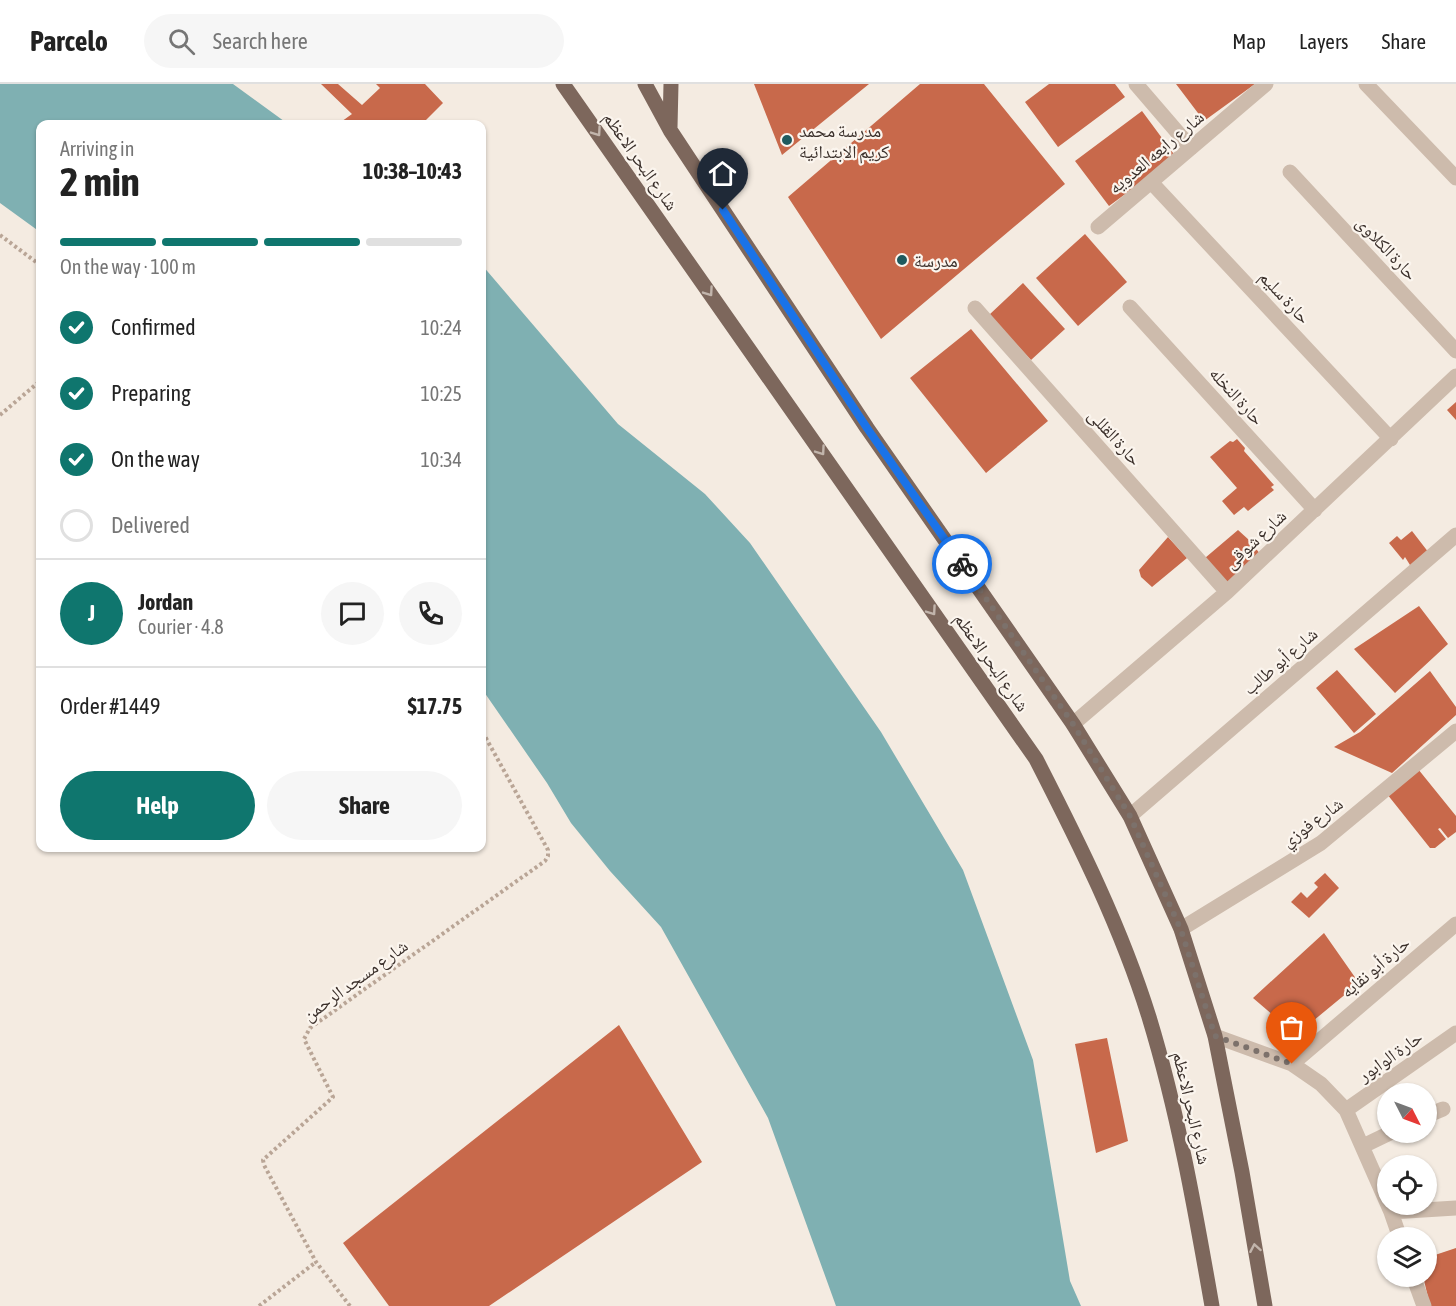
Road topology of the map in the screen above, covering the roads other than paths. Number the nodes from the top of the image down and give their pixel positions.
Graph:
1 (563, 84) edge
2 (645, 84) edge
3 (670, 84) edge
4 (1136, 84) edge
5 (1266, 84) edge
6 (1366, 84) edge
7 (670, 130) junction
8 (1191, 148) junction
9 (1290, 172) dead end
10 (1456, 178) edge
11 (1151, 182) junction
12 (1098, 227) dead end
13 (975, 308) dead end
14 (1130, 308) dead end
15 (1456, 351) edge
16 (1456, 376) edge
17 (1391, 439) junction
18 (1315, 510) junction
19 (1456, 535) edge
20 (1227, 592) junction
21 (1073, 724) junction
22 (1456, 731) edge
23 (1130, 816) junction
24 (1456, 924) edge
25 (1181, 930) junction
26 (1456, 1033) edge
27 (1215, 1036) junction
28 (1292, 1064) junction
29 (1443, 1109) dead end
30 (1346, 1110) junction
31 (1437, 1111) edge
32 (1377, 1139) edge
33 (1363, 1146) junction
34 (1377, 1179) edge
35 (1456, 1208) edge
36 (1437, 1209) edge
37 (1417, 1287) edge
38 (1212, 1306) edge
39 (1264, 1306) edge
40 (1424, 1306) edge

1 -> 38 main road, شارع البحر الاعظم
2 - 7 main road, شارع البحر الاعظم
3 - 7 main road
4 - 8 street
5 - 8 street, شارع رابعه العدويه
6 - 10 street
7 - 21 main road, شارع البحر الاعظم
8 - 11 street, شارع رابعه العدويه
9 - 15 street, حارة الكلاوى
11 - 12 street, شارع رابعه العدويه
11 - 17 street, حارة سليم
13 - 20 street, حارة القللى
14 - 18 street, حارة النخله
16 - 17 street, شارع شوقى
17 - 18 street, شارع شوقى
18 - 20 street, شارع شوقى
19 - 23 street, شارع أبو طالب
20 - 21 street, شارع شوقى
21 - 23 main road, شارع البحر الاعظم
22 - 25 street, شارع فوزي
23 - 25 main road, شارع البحر الاعظم
24 - 28 street, حارة أبو نقايه
25 - 27 main road, شارع البحر الاعظم
26 - 30 street, حارة الوابور
27 - 28 street
39 -> 27 main road, شارع البحر الاعظم
28 - 30 street
29 - 31 street
30 - 33 street
32 - 33 street
33 - 34 street
35 - 36 street
37 - 40 street

